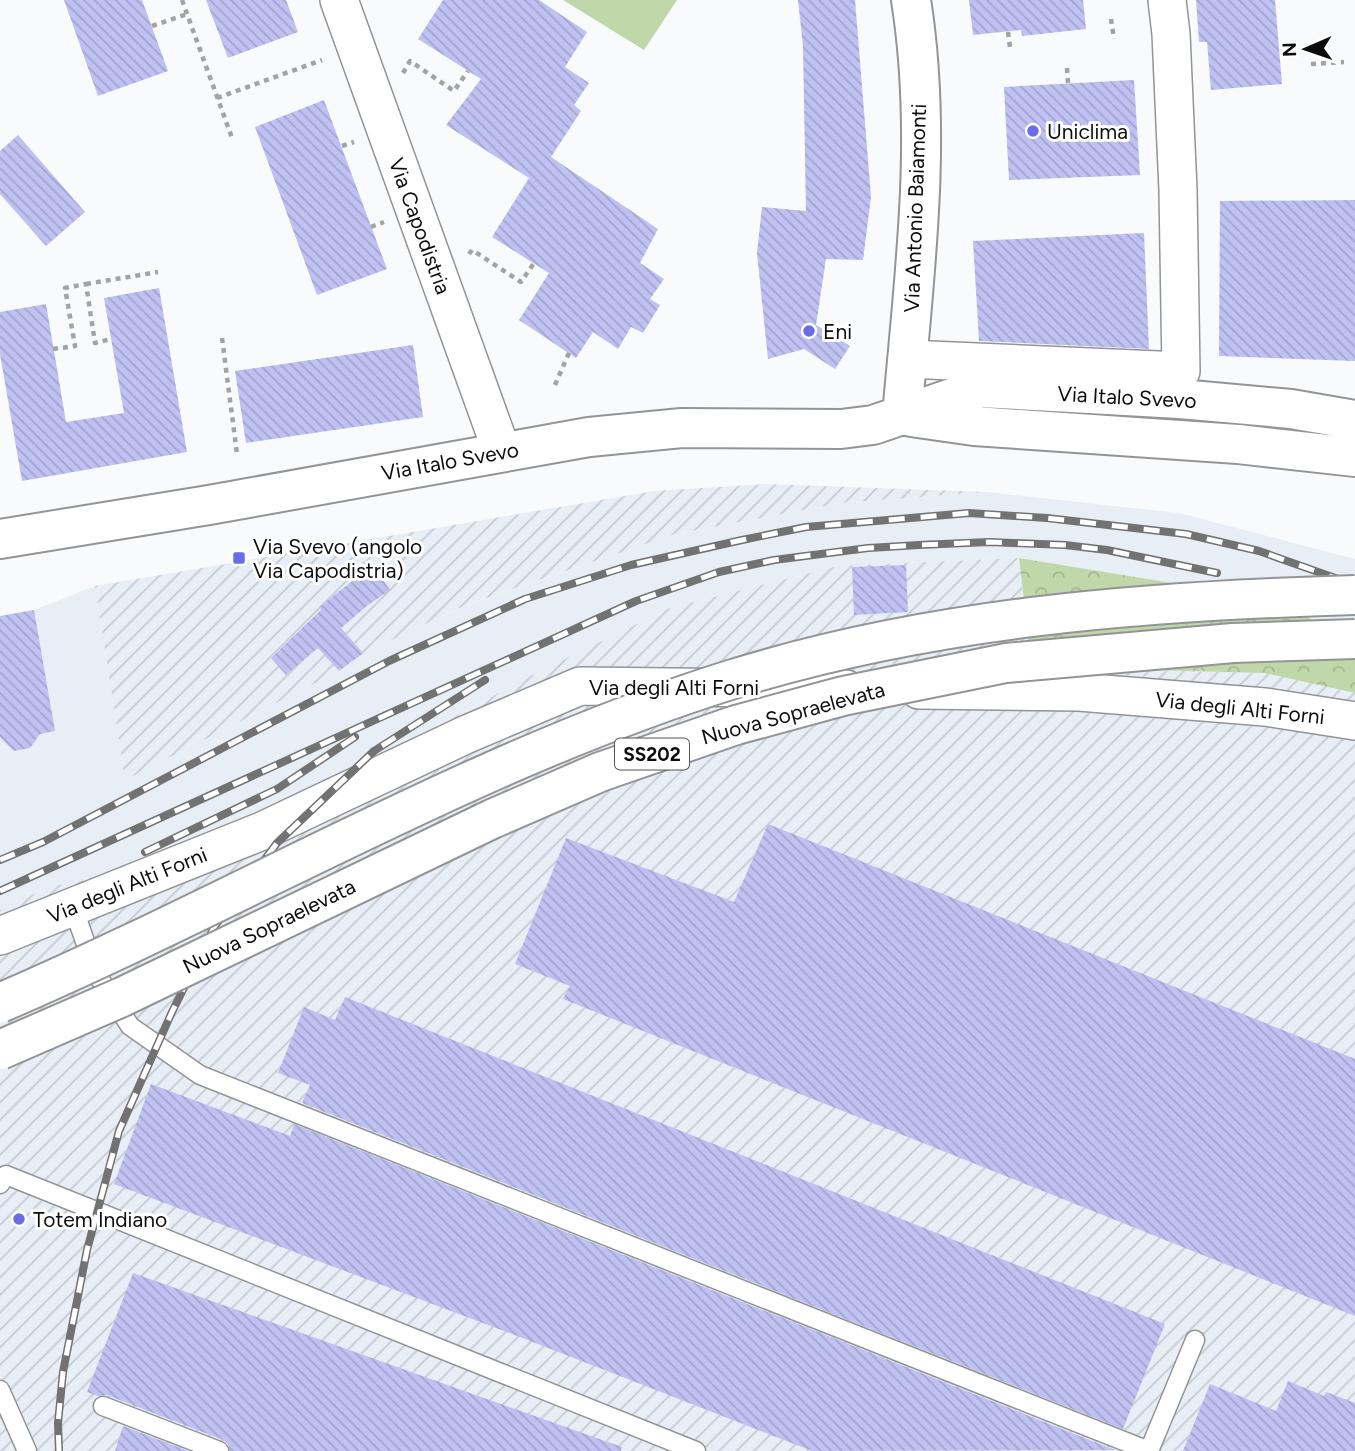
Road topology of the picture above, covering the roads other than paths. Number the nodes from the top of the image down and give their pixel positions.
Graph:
1 (339, 0) edge
2 (911, 0) edge
3 (1167, 0) edge
4 (907, 359) junction
5 (902, 416) junction
6 (1355, 420) edge
7 (502, 452) junction
8 (1355, 457) edge
9 (0, 538) edge
10 (1355, 595) edge
11 (1355, 639) edge
12 (1355, 721) edge
13 (73, 907) junction
14 (0, 936) edge
15 (0, 1003) edge
16 (0, 1050) edge
17 (0, 1184) edge
18 (1195, 1340) dead end
19 (0, 1390) edge
20 (103, 1406) dead end
21 (27, 1451) edge
22 (219, 1451) edge
23 (696, 1451) edge

1 - 7 street, Via Capodistria
2 - 4 main road, Via Antonio Baiamonti
3 - 4 street
4 - 5 main road, Via Antonio Baiamonti
5 - 6 main road, Via Italo Svevo
5 - 7 main road, Via Italo Svevo
5 - 8 main road, Via Italo Svevo
7 - 9 main road, Via Italo Svevo
10 - 15 main road, Nuova Sopraelevata / SS202, bridge
11 - 16 main road, Nuova Sopraelevata / SS202, bridge
12 - 13 street, Via degli Alti Forni
13 - 14 street, Via degli Alti Forni
13 - 18 lane
17 - 23 lane
19 - 21 lane
20 - 22 lane

